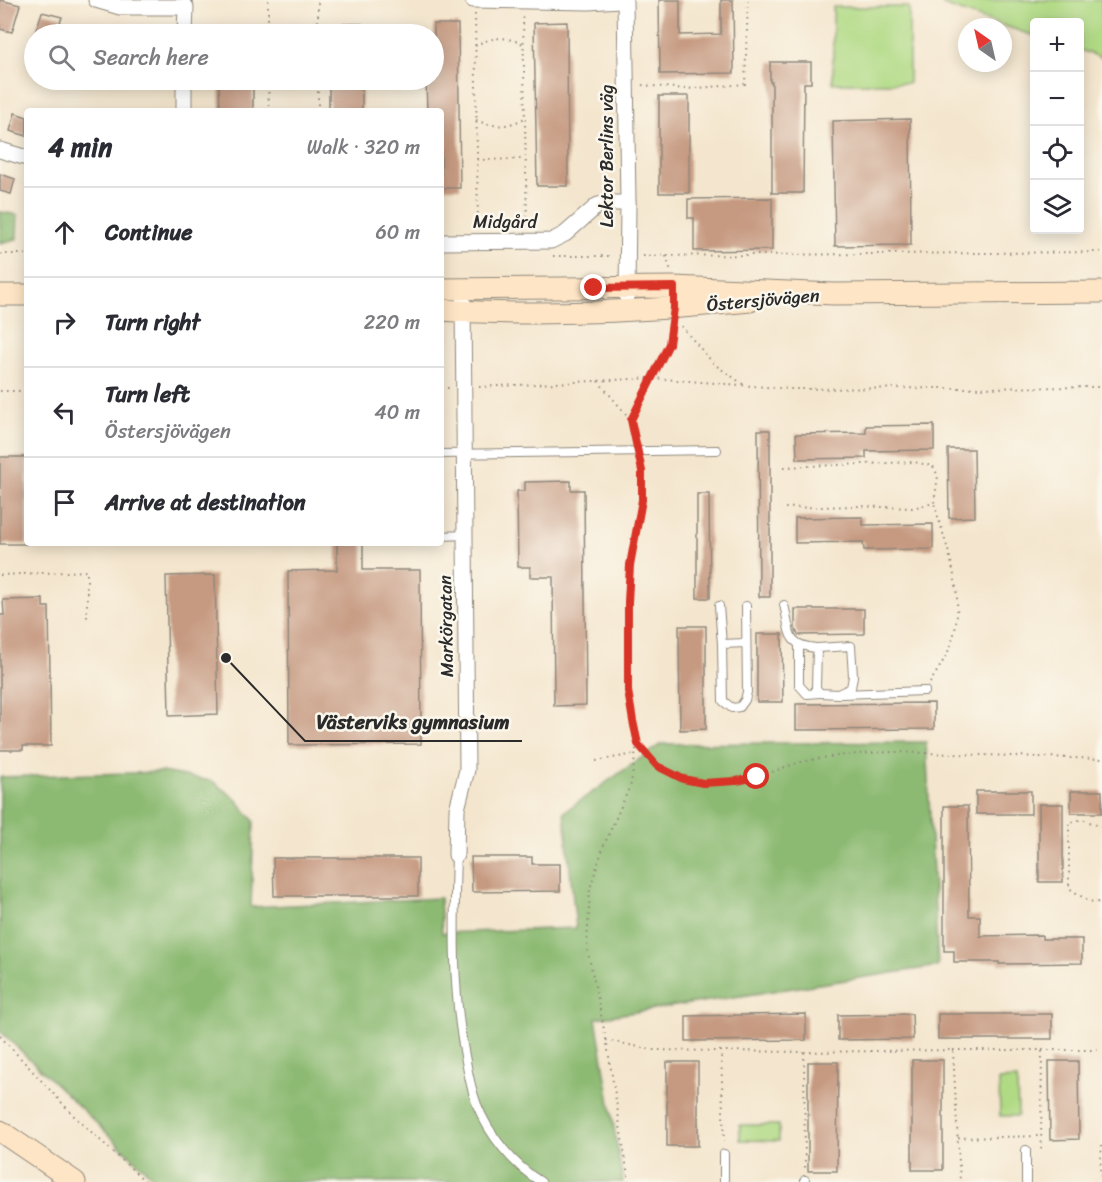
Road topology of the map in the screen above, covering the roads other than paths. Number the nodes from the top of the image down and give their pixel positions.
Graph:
1 (96, 0) edge
2 (474, 0) edge
3 (619, 0) edge
4 (626, 0) edge
5 (523, 1) edge
6 (189, 2) edge
7 (186, 24) edge
8 (184, 90) edge
9 (184, 108) edge
10 (0, 150) edge
11 (24, 157) edge
12 (628, 203) junction
13 (444, 242) edge
14 (627, 288) junction
15 (444, 289) edge
16 (463, 289) junction
17 (1102, 292) edge
18 (0, 295) edge
19 (24, 295) edge
20 (674, 304) junction
21 (444, 310) edge
22 (627, 311) junction
23 (463, 312) junction
24 (717, 450) dead end
25 (464, 453) junction
26 (444, 454) edge
27 (444, 536) edge
28 (465, 536) junction
29 (784, 605) dead end
30 (719, 606) dead end
31 (746, 606) dead end
32 (746, 643) junction
33 (722, 644) junction
34 (799, 646) junction
35 (817, 648) junction
36 (925, 691) road end
37 (820, 693) junction
38 (838, 694) junction
39 (456, 855) joint
40 (0, 1131) edge
41 (1026, 1150) dead end
42 (724, 1154) road end
43 (75, 1182) edge
44 (541, 1182) edge
45 (724, 1182) edge
46 (1026, 1182) edge

1 - 6 street
2 - 5 street
3 - 5 street
4 - 12 street, Lektor Berlins väg
6 - 7 street
8 - 9 street
10 - 11 street
12 - 13 street, Midgård
12 - 14 street, Lektor Berlins väg
14 - 16 main road, Östersjövägen
14 - 20 main road, Östersjövägen
14 - 22 street, Lektor Berlins väg
15 - 16 main road, Östersjövägen
16 - 23 street, Markörgatan
17 - 20 main road, Östersjövägen
18 - 19 main road
20 - 22 main road, Östersjövägen
21 - 23 main road, Östersjövägen
22 - 23 main road, Östersjövägen
23 - 25 street, Markörgatan
24 - 25 lane
25 - 26 lane
25 - 28 street, Markörgatan
27 - 28 lane
28 - 39 street, Markörgatan
29 - 34 lane
30 - 33 lane
31 - 32 lane
32 - 33 lane
32 - 33 lane
34 - 35 lane
34 - 37 lane
35 - 37 lane
35 - 38 lane
36 - 38 lane
37 - 38 lane
39 - 44 lane
40 - 43 main road
41 - 46 lane
42 - 45 lane

